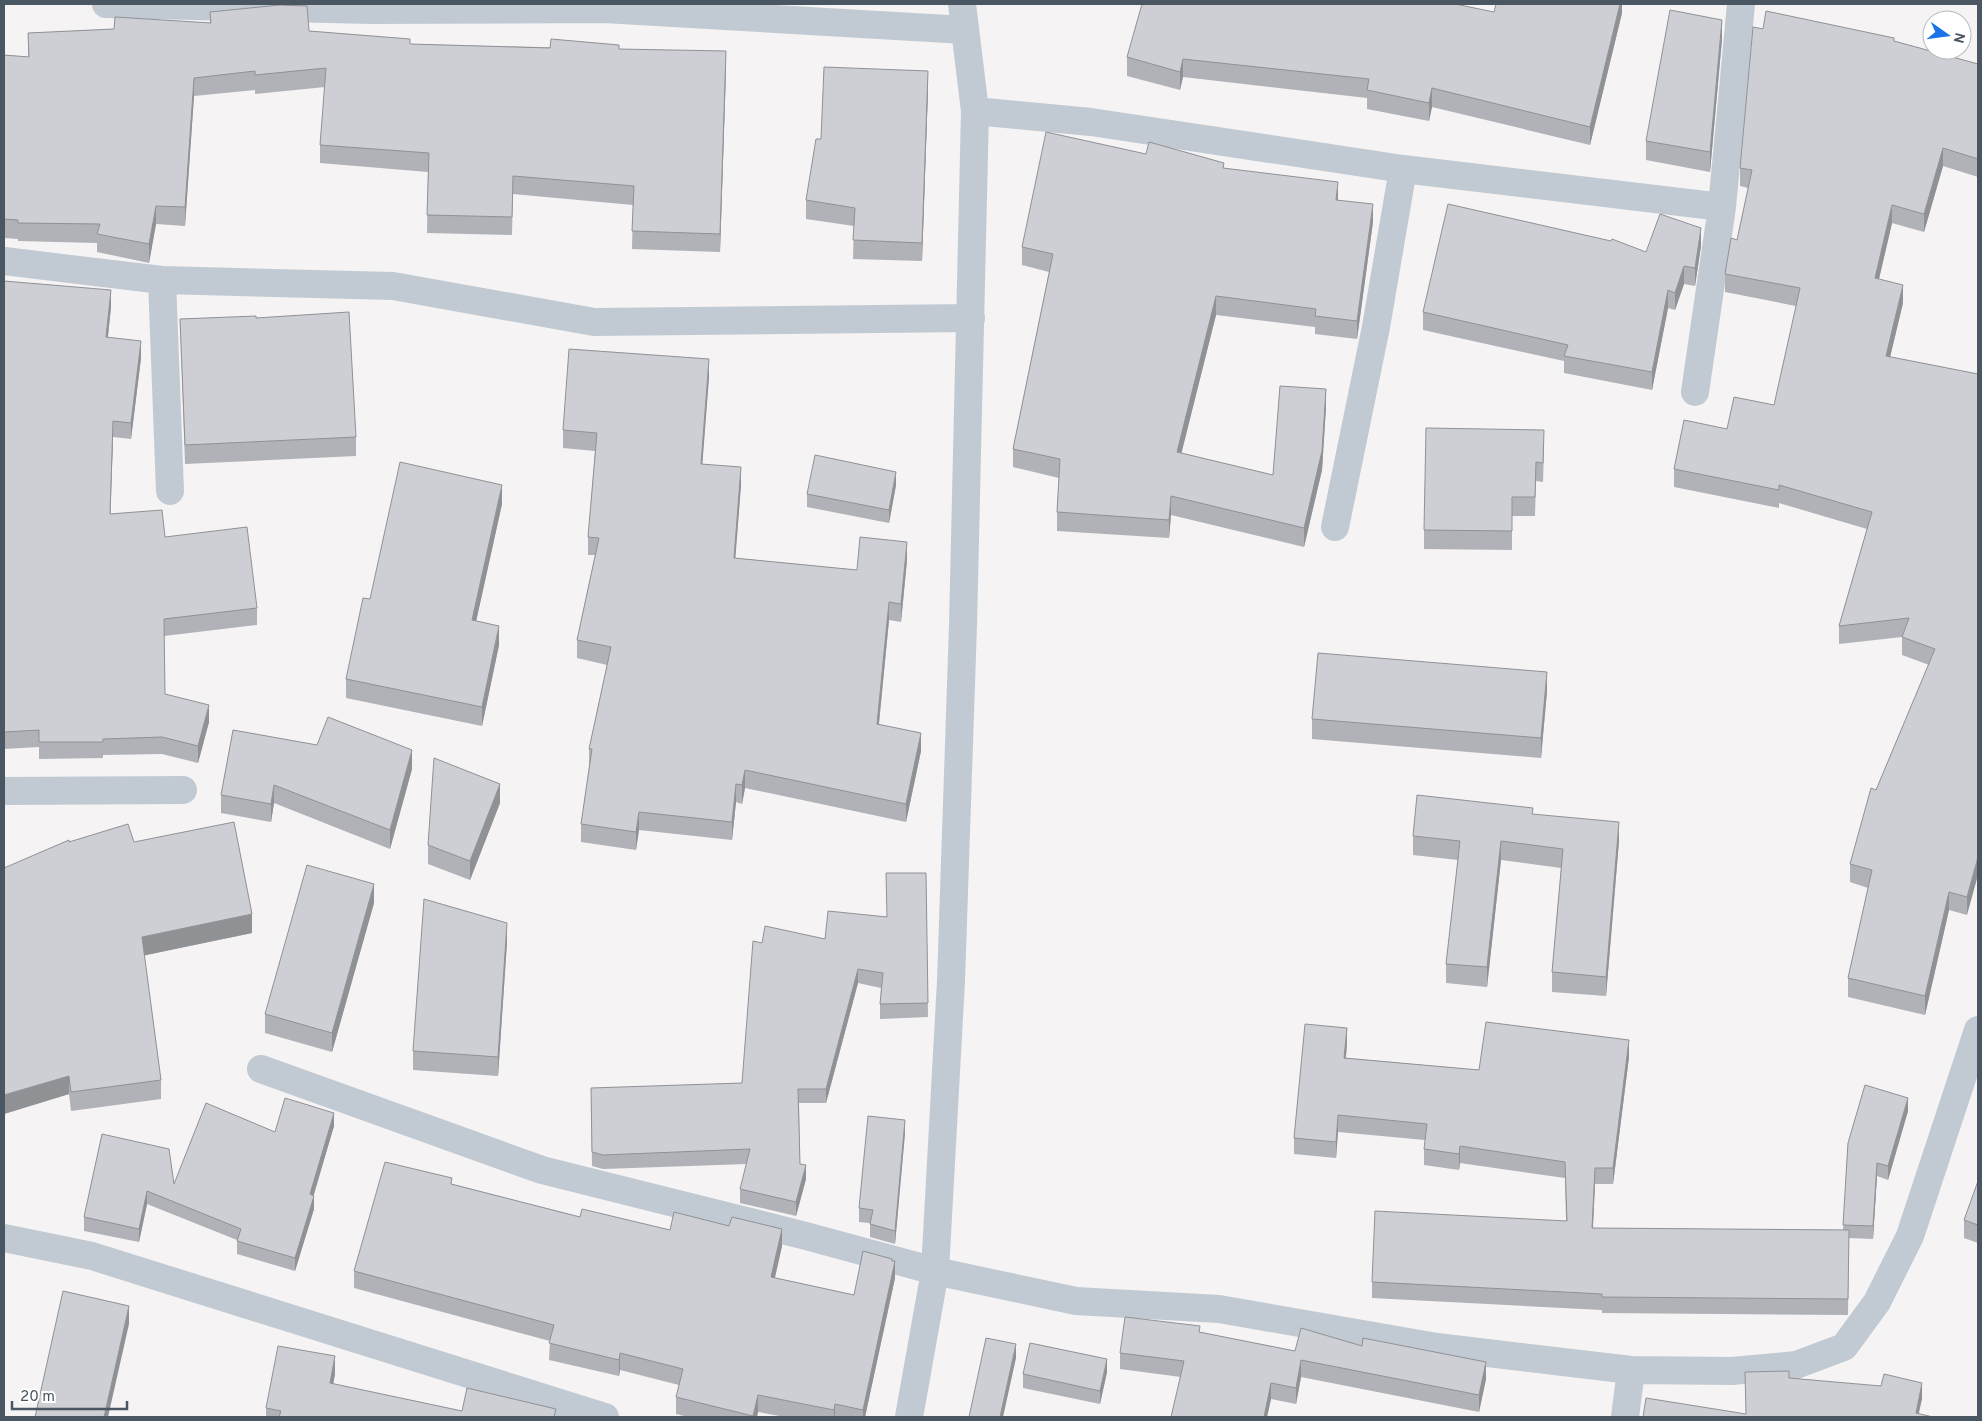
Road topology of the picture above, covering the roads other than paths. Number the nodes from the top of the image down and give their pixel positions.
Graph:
1 (106, 4) edge
2 (1741, 4) edge
3 (604, 6) edge
4 (370, 7) edge
5 (964, 17) edge
6 (976, 111) junction
7 (1403, 169) junction
8 (1722, 207) junction
9 (4, 261) edge
10 (162, 280) junction
11 (971, 318) junction
12 (1695, 392) dead end
13 (170, 491) dead end
14 (1335, 528) dead end
15 (183, 790) dead end
16 (4, 791) edge
17 (1978, 1030) edge
18 (261, 1069) dead end
19 (4, 1238) edge
20 (935, 1271) junction
21 (1631, 1370) junction
22 (606, 1417) edge
23 (908, 1417) edge
24 (1625, 1417) edge

1 - 4 street
2 - 8 street
3 - 4 street
3 - 5 street
5 - 6 street
6 - 7 street
6 - 11 street
7 - 8 street
7 - 14 street
8 - 12 street
9 - 10 street
10 - 11 street
10 - 13 street
11 - 20 street
15 - 16 street
17 - 21 street
18 - 20 street
19 - 22 street
20 - 21 street
20 - 23 street
21 - 24 street

